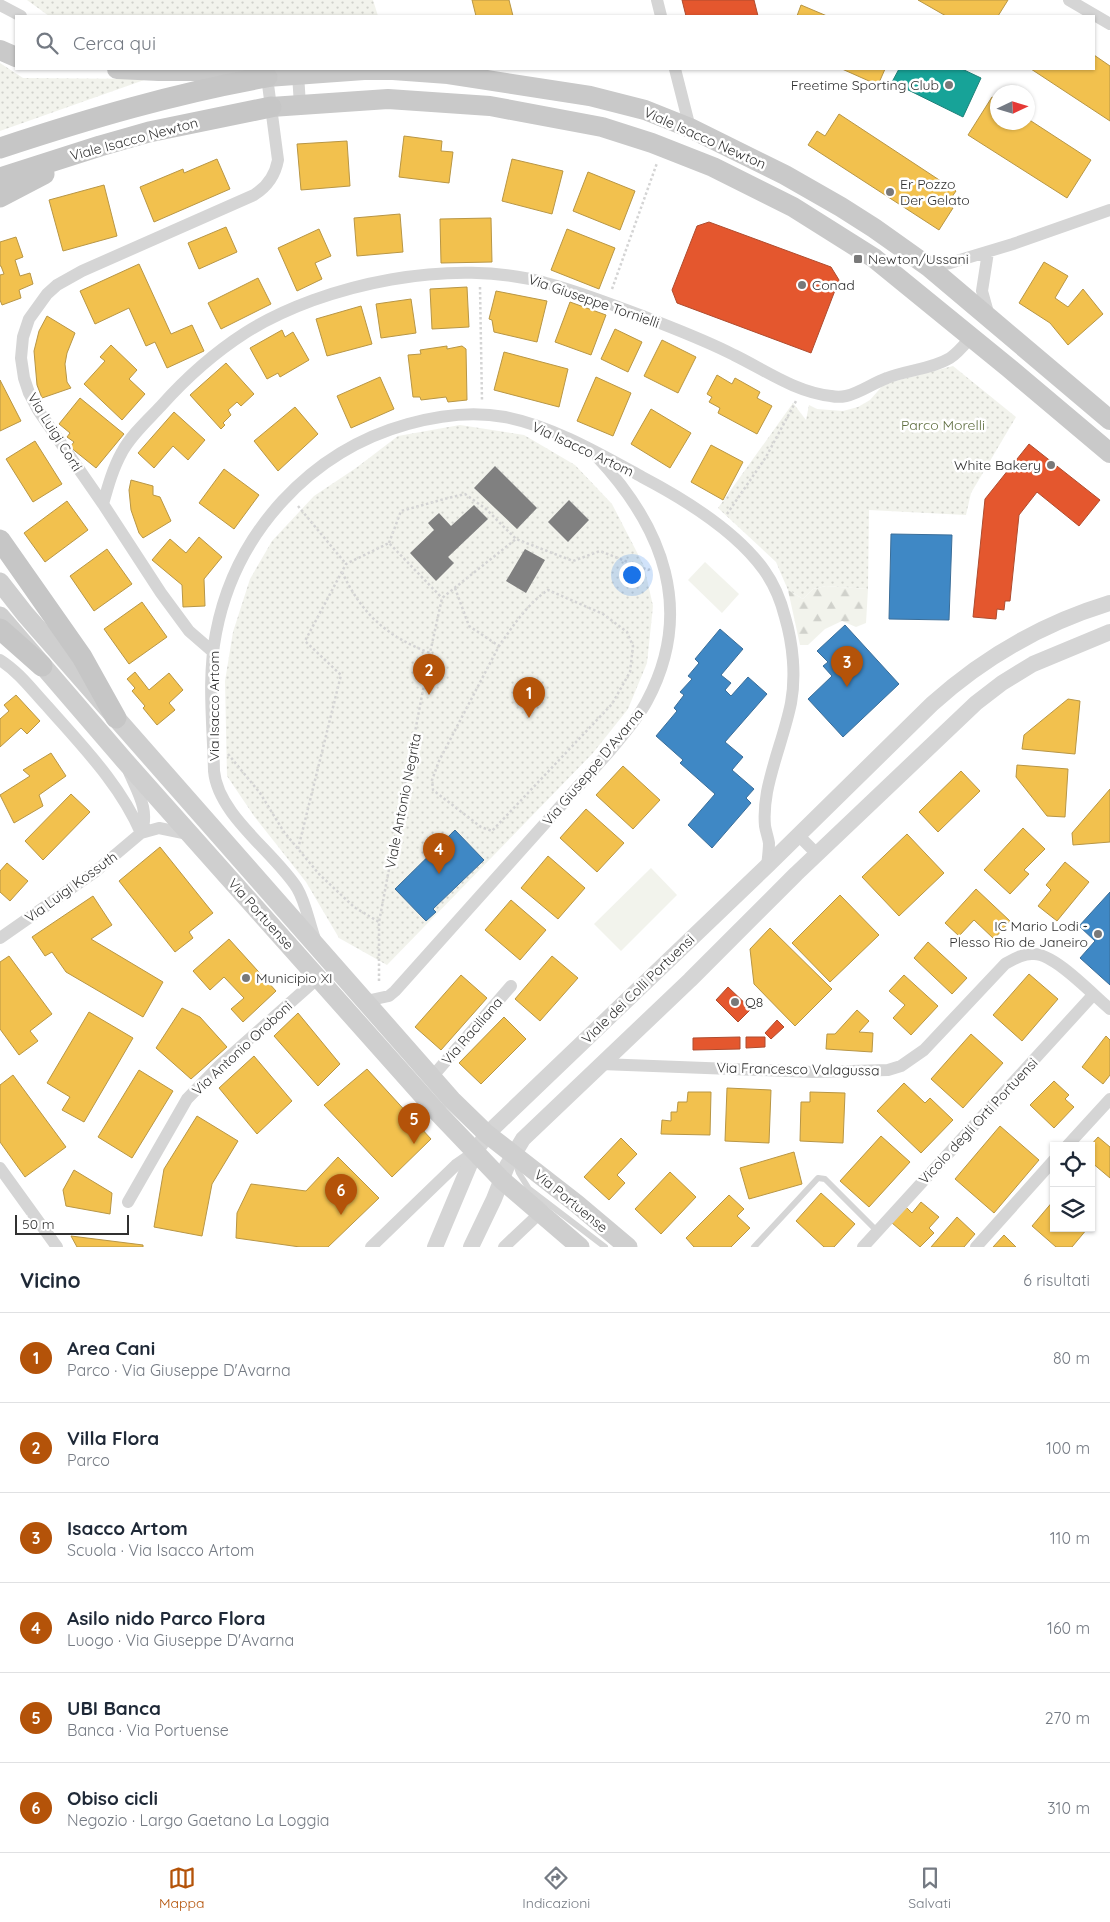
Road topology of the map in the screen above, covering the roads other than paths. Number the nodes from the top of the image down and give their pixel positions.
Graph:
1 (657, 0) edge
2 (1069, 0) edge
3 (0, 5) edge
4 (19, 15) edge
5 (661, 15) edge
6 (1095, 15) edge
7 (1095, 15) edge
8 (1110, 24) edge
9 (0, 50) edge
10 (15, 57) edge
11 (154, 70) edge
12 (674, 70) edge
13 (298, 74) junction
14 (267, 77) junction
15 (300, 105) junction
16 (271, 107) junction
17 (690, 128) junction
18 (100, 146) junction
19 (0, 148) edge
20 (0, 178) edge
21 (0, 197) edge
22 (1110, 210) edge
23 (988, 252) junction
24 (930, 267) junction
25 (989, 316) junction
26 (972, 337) junction
27 (1027, 350) junction
28 (1009, 368) junction
29 (1110, 420) edge
30 (593, 452) junction
31 (1110, 453) edge
32 (103, 504) junction
33 (0, 540) edge
34 (0, 582) edge
35 (1110, 603) edge
36 (0, 616) edge
37 (0, 629) edge
38 (1110, 632) edge
39 (212, 651) junction
40 (0, 660) edge
41 (42, 666) junction
42 (116, 718) junction
43 (124, 760) junction
44 (141, 834) junction
45 (190, 834) junction
46 (798, 835) junction
47 (817, 854) junction
48 (767, 866) junction
49 (0, 938) edge
50 (316, 944) junction
51 (318, 978) junction
52 (511, 986) dead end
53 (1093, 995) junction
54 (366, 1001) junction
55 (1110, 1009) edge
56 (602, 1064) junction
57 (432, 1077) junction
58 (1110, 1099) edge
59 (1071, 1142) edge
60 (481, 1143) junction
61 (1050, 1164) edge
62 (507, 1167) junction
63 (0, 1168) edge
64 (128, 1202) dead end
65 (540, 1213) junction
66 (878, 1231) junction
67 (580, 1246) edge
68 (58, 1247) edge
69 (371, 1247) edge
70 (435, 1247) edge
71 (471, 1247) edge
72 (504, 1247) edge
73 (604, 1247) edge
74 (628, 1247) edge
75 (754, 1247) edge
76 (863, 1247) edge
77 (976, 1247) edge

1 - 5 street
2 - 7 street
3 - 4 street
6 - 8 street
9 - 10 main road
11 - 14 main road
12 - 17 street
13 - 14 main road, Viale Isacco Newton
13 - 15 street
13 - 17 main road, Viale Isacco Newton
14 - 16 street
14 - 19 highway, Viale Isacco Newton
15 - 16 main road, Viale Isacco Newton
15 - 26 main road, Viale Isacco Newton
16 - 18 highway, Viale Isacco Newton
16 - 32 street, Via Luigi Corti
17 - 24 main road, Viale Isacco Newton
18 - 20 highway, Viale Isacco Newton
18 - 21 highway
22 - 23 street
23 - 24 street
23 - 25 street
24 - 25 main road, Viale Isacco Newton
25 - 27 main road, Viale Isacco Newton
26 - 28 main road, Viale Isacco Newton
26 - 32 street, Via Giuseppe Tornielli
27 - 28 street
27 - 29 main road, Viale Isacco Newton
28 - 31 main road, Viale Isacco Newton
30 - 39 street, Via Isacco Artom
30 - 48 street, Via Isacco Artom
30 - 54 street, Via Giuseppe D'Avarna
32 - 39 street, Via Luigi Corti
33 - 42 highway
34 - 42 main road, Via Portuense
35 - 46 street, Viale dei Colli Portuensi
36 - 41 main road, Via Portuense
37 - 41 highway
38 - 47 street, Viale dei Colli Portuensi
39 - 50 street, Via Isacco Artom
40 - 44 street
41 - 43 main road, Via Portuense
42 - 50 main road, Via Portuense
43 - 44 street
43 - 45 main road, Via Portuense
44 - 45 street, Via Luigi Kossuth
44 - 49 street, Via Luigi Kossuth
45 - 51 main road, Via Portuense
46 - 47 street
46 - 48 street, Viale dei Colli Portuensi
47 - 56 street, Viale dei Colli Portuensi
48 - 60 street, Viale dei Colli Portuensi
50 - 54 main road, Via Portuense
51 - 60 main road, Via Portuense
51 - 64 street, Via Antonio Oroboni
52 - 57 street, Via Raciliana
53 - 55 street, Via Francesco Valagussa
53 - 56 street, Via Francesco Valagussa
53 - 66 street, Vicolo degli Orti Portuensi
54 - 57 main road, Via Portuense
56 - 62 street, Viale dei Colli Portuensi
57 - 60 main road, Via Portuense
58 - 59 street
60 - 62 main road, Via Portuense
60 - 62 main road, Via Portuense
60 - 69 street
60 - 70 street
61 - 77 street
62 - 65 main road, Via Portuense
62 - 71 street, Viale dei Colli Portuensi
62 - 73 lane, Via Portuense
62 - 74 main road, Via Portuense
63 - 68 street
65 - 67 main road, Via Portuense
65 - 72 street
66 - 75 lane
66 - 76 street, Vicolo degli Orti Portuensi

